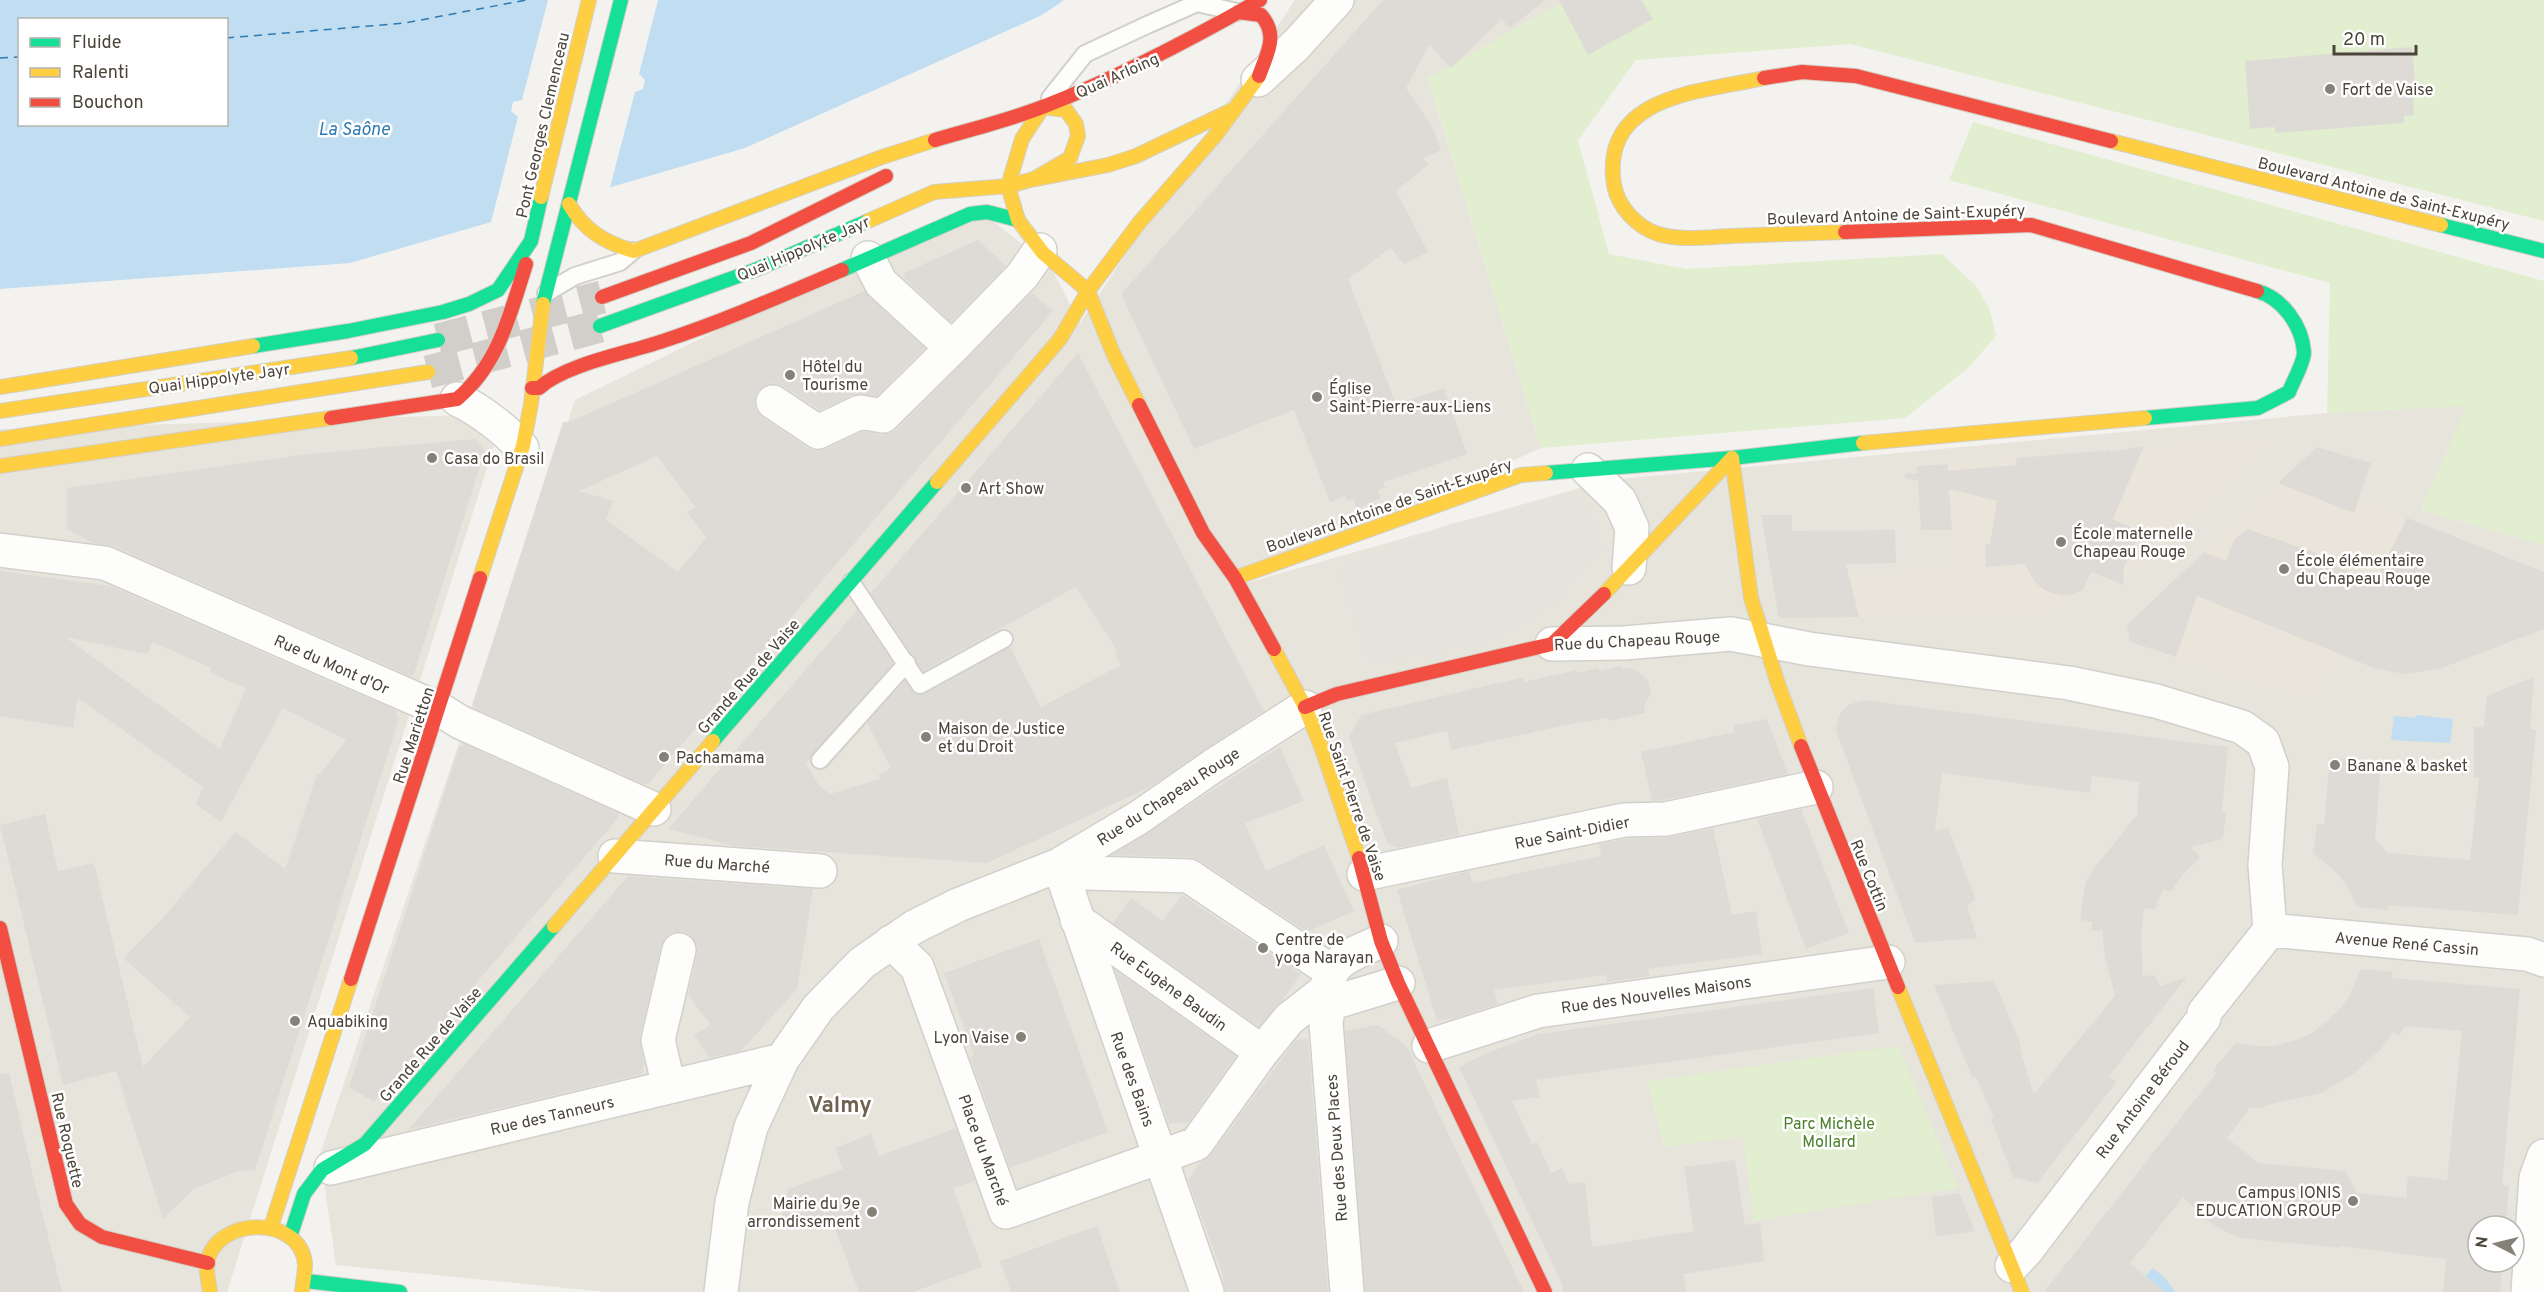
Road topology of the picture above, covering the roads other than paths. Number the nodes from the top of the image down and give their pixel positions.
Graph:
1 (589, 0) edge
2 (621, 0) edge
3 (1260, 0) edge
4 (1337, 0) edge
5 (1238, 12) junction
6 (1258, 80) junction
7 (1043, 107) junction
8 (1237, 107) junction
9 (990, 124) junction
10 (917, 160) dead end
11 (896, 170) dead end
12 (1034, 179) junction
13 (1008, 186) junction
14 (568, 204) junction
15 (1018, 220) junction
16 (1040, 250) junction
17 (527, 251) junction
18 (634, 251) junction
19 (2544, 251) edge
20 (868, 258) junction
21 (1088, 291) junction
22 (544, 294) junction
23 (602, 297) tunnel mouth
24 (600, 326) tunnel mouth
25 (438, 340) tunnel mouth
26 (952, 348) junction
27 (428, 372) tunnel mouth
28 (0, 387) edge
29 (532, 388) junction
30 (457, 399) junction
31 (773, 402) dead end
32 (0, 411) edge
33 (0, 439) edge
34 (522, 448) junction
35 (1732, 458) junction
36 (0, 466) edge
37 (1588, 470) junction
38 (0, 550) edge
39 (1629, 568) junction
40 (1235, 578) junction
41 (851, 582) junction
42 (1004, 639) dead end
43 (1765, 642) junction
44 (1552, 644) junction
45 (907, 663) junction
46 (1305, 707) junction
47 (439, 709) junction
48 (820, 760) dead end
49 (1816, 787) junction
50 (654, 809) junction
51 (615, 855) junction
52 (1059, 865) junction
53 (819, 871) dead end
54 (1364, 874) junction
55 (1077, 920) junction
56 (0, 928) edge
57 (2270, 930) junction
58 (1382, 940) junction
59 (891, 942) junction
60 (679, 950) dead end
61 (2544, 960) edge
62 (1888, 962) junction
63 (1398, 983) junction
64 (1329, 988) junction
65 (1429, 1047) junction
66 (1262, 1052) junction
67 (782, 1060) junction
68 (669, 1087) junction
69 (1161, 1156) junction
70 (2544, 1156) edge
71 (322, 1170) junction
72 (271, 1227) junction
73 (290, 1238) junction
74 (208, 1263) junction
75 (2017, 1279) edge
76 (304, 1286) edge
77 (210, 1292) edge
78 (400, 1292) edge
79 (721, 1292) edge
80 (1207, 1292) edge
81 (1347, 1292) edge
82 (1545, 1292) edge
83 (2528, 1292) edge

1 - 17 street, Pont Georges Clemenceau
2 - 14 street
3 - 5 street, Quai Arloing
4 - 6 street
5 - 6 street
5 - 7 street, Quai Arloing
5 - 7 lane
6 - 8 street
7 - 9 street, Quai Arloing
7 - 12 street
7 - 13 street
8 - 12 street
8 - 21 street
9 - 10 street
9 - 18 street
11 - 23 street, Quai Hippolyte Jayr
12 - 13 street, Quai Hippolyte Jayr
13 - 15 street
13 - 24 street, Quai Hippolyte Jayr
14 - 18 street
14 - 22 street, Rue Marietton
15 - 16 street
15 - 20 street
16 - 21 street
16 - 26 street
17 - 22 lane
17 - 28 street
17 - 30 street, Pont Georges Clemenceau
18 - 22 lane
19 - 35 street, Boulevard Antoine de Saint-Exupéry
20 - 26 street
20 - 29 street
21 - 40 street, Rue Saint Pierre de Vaise
21 - 41 street, Grande Rue de Vaise
22 - 29 street, Rue Marietton
25 - 32 street, Quai Hippolyte Jayr
26 - 31 street
27 - 33 street, Quai Hippolyte Jayr
29 - 34 street, Rue Marietton
30 - 34 street
30 - 36 street
34 - 47 street, Rue Marietton
35 - 37 street, Boulevard Antoine de Saint-Exupéry
35 - 39 street
35 - 43 street, Rue Cottin
37 - 39 street
37 - 40 street, Boulevard Antoine de Saint-Exupéry
38 - 47 street, Rue du Mont d'Or
39 - 44 street
40 - 46 street, Rue Saint Pierre de Vaise
41 - 45 lane
41 - 50 street, Grande Rue de Vaise
42 - 45 lane
43 - 44 street, Rue du Chapeau Rouge
43 - 49 street, Rue Cottin
43 - 57 street, Rue du Chapeau Rouge
44 - 46 street, Rue du Chapeau Rouge
45 - 48 lane
46 - 52 street, Rue du Chapeau Rouge
46 - 54 street, Rue Saint Pierre de Vaise
47 - 50 street, Rue du Mont d'Or
47 - 72 street, Rue Marietton
49 - 54 street, Rue Saint-Didier
49 - 62 street, Rue Cottin
50 - 51 street, Grande Rue de Vaise
51 - 53 street, Rue du Marché
51 - 71 street, Grande Rue de Vaise
52 - 55 street, Rue des Bains
52 - 59 street, Rue du Chapeau Rouge
52 - 64 street
54 - 58 street, Rue Saint Pierre de Vaise
55 - 66 street, Rue Eugène Baudin
55 - 69 street, Rue des Bains
56 - 74 street, Rue Roquette
57 - 61 street, Avenue René Cassin
57 - 75 street, Rue Antoine Béroud
58 - 63 street, Rue Saint Pierre de Vaise
58 - 64 street
59 - 67 street
59 - 69 street, Place du Marché
60 - 68 street
62 - 65 street, Rue des Nouvelles Maisons
62 - 75 street, Rue Cottin
63 - 64 street
63 - 65 street, Rue Saint Pierre de Vaise
64 - 66 street
64 - 81 street, Rue des Deux Places
65 - 82 street, Rue Saint Pierre de Vaise
66 - 69 street
67 - 68 street, Rue des Tanneurs
67 - 79 street
68 - 71 street, Rue des Tanneurs
69 - 80 street, Rue des Bains
70 - 83 street
71 - 73 street, Grande Rue de Vaise
72 - 73 street
72 - 74 street
73 - 76 street
74 - 77 street
76 - 78 street

